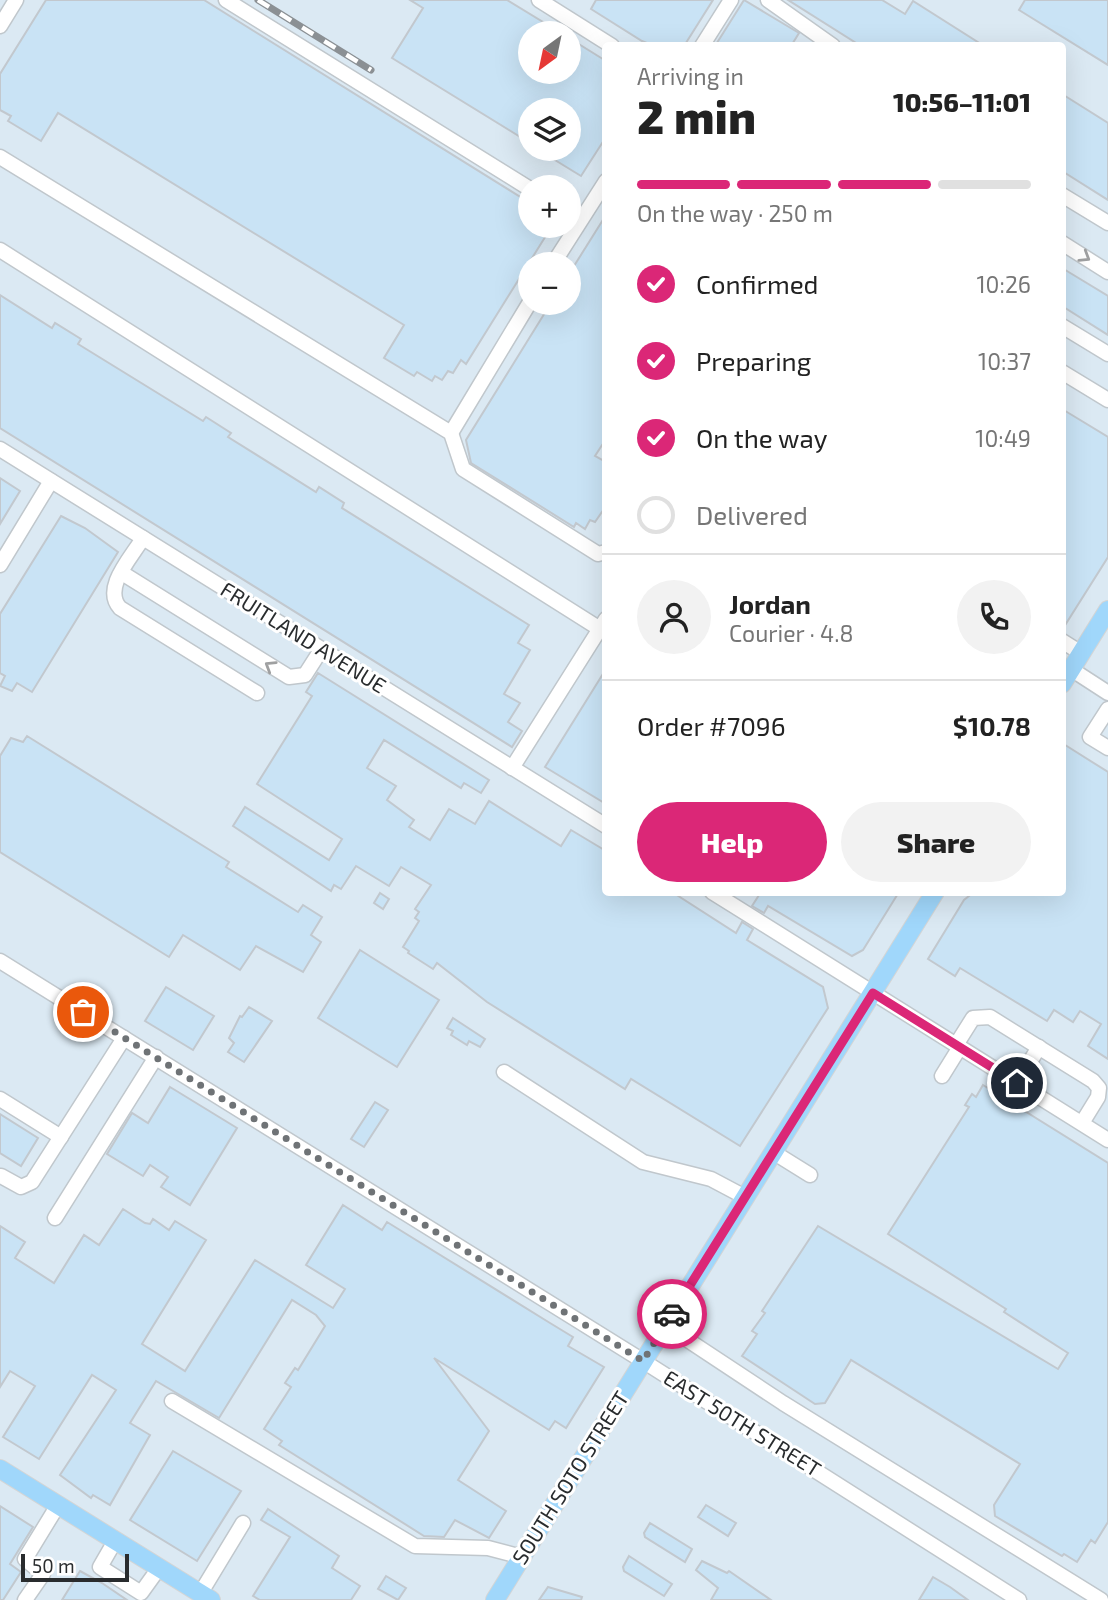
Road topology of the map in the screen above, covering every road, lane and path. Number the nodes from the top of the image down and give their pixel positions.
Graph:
1 (16, 0) edge
2 (226, 0) edge
3 (539, 0) edge
4 (731, 0) edge
5 (768, 0) edge
6 (0, 26) edge
7 (606, 42) edge
8 (705, 42) edge
9 (824, 42) edge
10 (0, 158) edge
11 (518, 182) edge
12 (602, 185) edge
13 (1066, 197) edge
14 (581, 208) edge
15 (1108, 223) edge
16 (1066, 246) edge
17 (0, 250) edge
18 (1108, 272) edge
19 (522, 315) edge
20 (1066, 328) edge
21 (1108, 354) edge
22 (1066, 374) edge
23 (1108, 400) edge
24 (451, 433) junction
25 (0, 449) edge
26 (51, 481) junction
27 (143, 538) junction
28 (602, 553) edge
29 (0, 565) edge
30 (122, 573) junction
31 (1108, 610) edge
32 (602, 623) edge
33 (602, 626) edge
34 (1066, 644) edge
35 (321, 650) junction
36 (1081, 653) junction
37 (1067, 677) edge
38 (257, 693) dead end
39 (1108, 694) edge
40 (1108, 709) edge
41 (1108, 748) edge
42 (512, 768) junction
43 (602, 824) edge
44 (718, 896) edge
45 (933, 896) edge
46 (0, 961) edge
47 (873, 993) junction
48 (124, 1038) junction
49 (958, 1046) junction
50 (1039, 1047) junction
51 (156, 1058) junction
52 (504, 1072) dead end
53 (942, 1076) dead end
54 (1017, 1083) junction
55 (0, 1099) edge
56 (1082, 1123) junction
57 (61, 1137) junction
58 (1108, 1140) edge
59 (773, 1152) junction
60 (810, 1175) dead end
61 (1, 1176) edge
62 (745, 1197) junction
63 (55, 1218) dead end
64 (665, 1325) junction
65 (643, 1361) junction
66 (172, 1401) dead end
67 (0, 1469) edge
68 (58, 1505) junction
69 (243, 1523) dead end
70 (115, 1541) junction
71 (522, 1557) junction
72 (159, 1568) junction
73 (205, 1597) edge
74 (25, 1600) edge
75 (495, 1600) edge
76 (1019, 1600) edge
77 (1101, 1600) edge

1 - 6 street
2 - 11 street
3 - 7 street
4 - 8 street
5 - 9 street
10 - 24 street
12 - 14 street
13 - 15 street
16 -> 18 street
17 - 32 street
19 - 24 street
20 - 21 street
22 - 23 street
24 - 28 street
25 - 26 street, FRUITLAND AVENUE
26 - 27 street, FRUITLAND AVENUE
26 - 29 street
27 - 30 street
27 - 35 street, FRUITLAND AVENUE
35 -> 30 street
30 - 38 street
31 - 36 main road
33 - 42 street
34 - 36 street
35 - 42 street, FRUITLAND AVENUE
36 - 37 main road
37 - 39 street
40 - 41 street
42 - 43 street, FRUITLAND AVENUE
44 - 47 street
45 - 47 main road, SOUTH SOTO STREET
46 - 48 street, EAST 50TH STREET
47 - 49 street
47 - 59 main road, SOUTH SOTO STREET
48 - 51 street, EAST 50TH STREET
48 - 57 street
49 - 50 street
49 - 53 street
49 - 54 street
50 - 54 street
50 - 56 street
51 - 63 street
51 - 65 street, EAST 50TH STREET
52 - 62 street
54 - 56 street
55 - 57 street
56 - 58 street
57 - 61 street
59 - 60 street
59 - 62 main road, SOUTH SOTO STREET
62 - 64 main road, SOUTH SOTO STREET
64 - 65 main road, SOUTH SOTO STREET
64 - 77 street
65 - 71 main road, SOUTH SOTO STREET
65 - 76 street, EAST 50TH STREET
66 - 71 street
67 - 68 main road
68 - 70 main road
68 - 74 street
69 - 73 street
70 - 72 main road
70 - 72 street
71 - 75 main road, SOUTH SOTO STREET
72 - 73 main road

